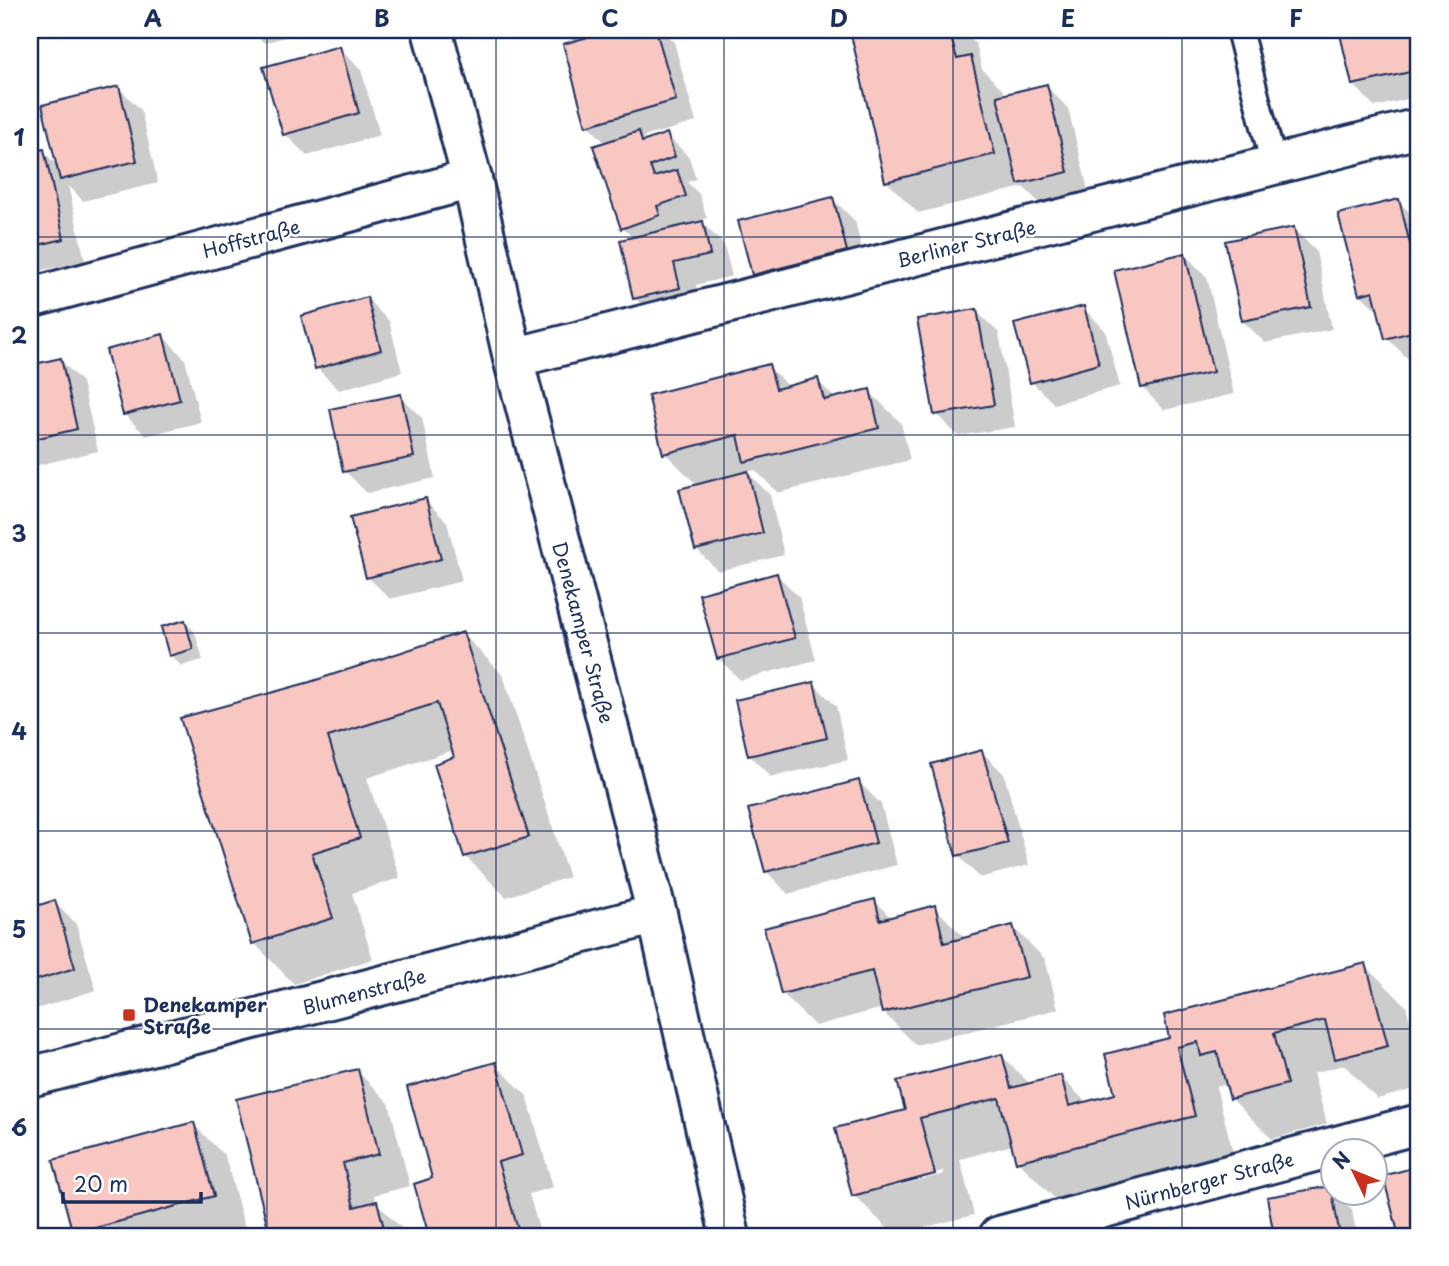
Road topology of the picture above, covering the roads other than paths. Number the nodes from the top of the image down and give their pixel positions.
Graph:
1 (432, 30) edge
2 (1240, 30) edge
3 (1419, 128) edge
4 (1274, 165) junction
5 (472, 179) junction
6 (30, 298) edge
7 (513, 358) junction
8 (657, 914) junction
9 (30, 1077) edge
10 (1419, 1124) edge
11 (730, 1236) edge
12 (999, 1236) edge

1 - 5 street, Denekamper Straße
2 - 4 lane
3 - 4 street, Berliner Straße
4 - 7 street, Berliner Straße
5 - 6 street, Hoffstraße
5 - 7 street, Denekamper Straße
7 - 8 street, Denekamper Straße
8 - 9 street, Blumenstraße
8 - 11 street, Denekamper Straße
10 - 12 street, Nürnberger Straße

